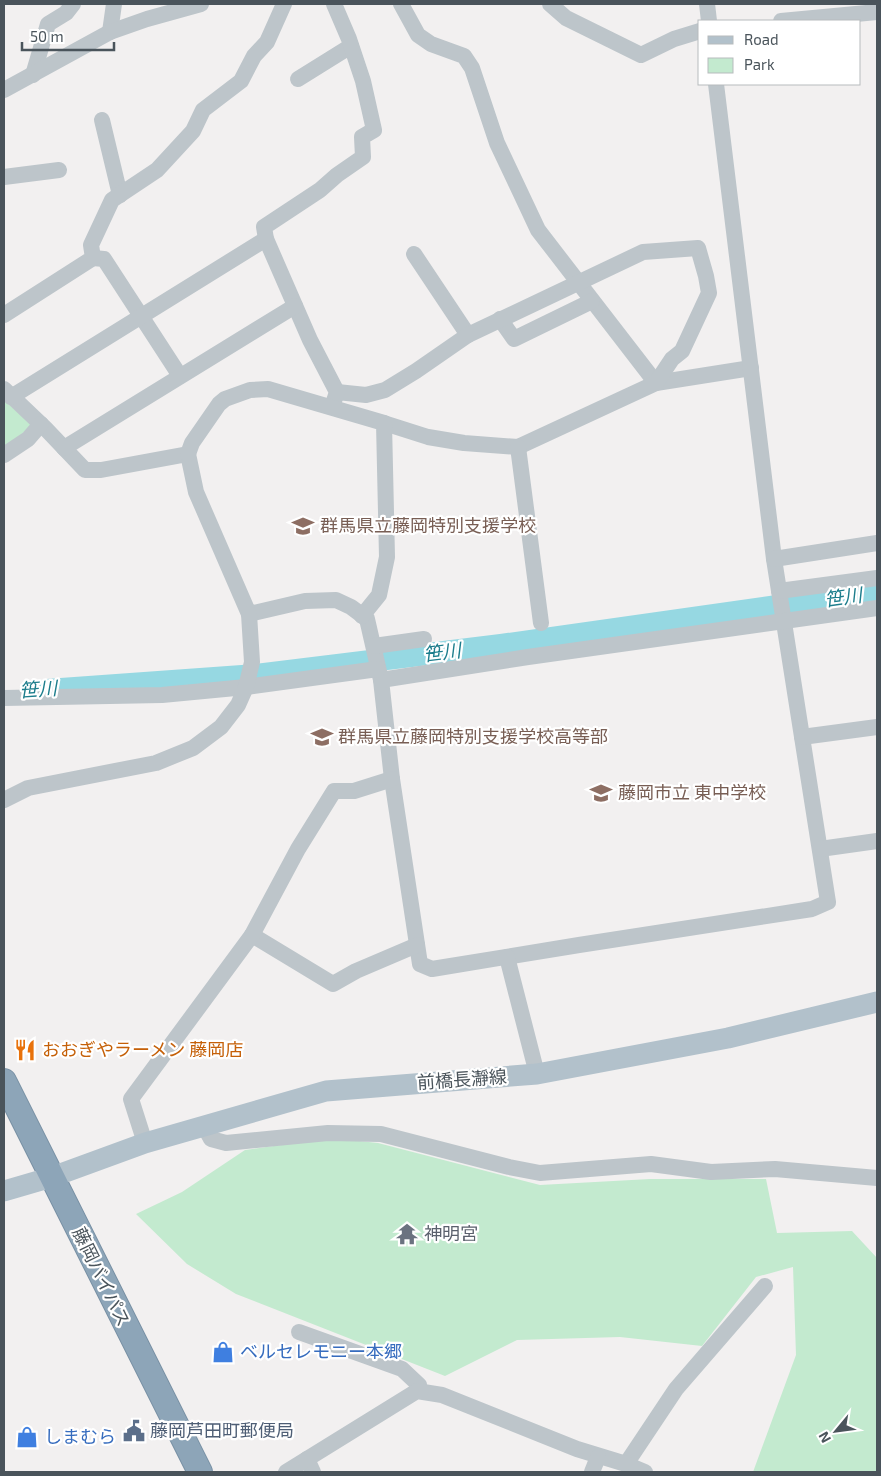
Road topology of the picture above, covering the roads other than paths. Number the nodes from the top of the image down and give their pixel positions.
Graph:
1 (74, 4) edge
2 (114, 4) edge
3 (201, 4) edge
4 (284, 4) edge
5 (334, 4) edge
6 (401, 4) edge
7 (550, 4) edge
8 (707, 4) edge
9 (875, 9) edge
10 (709, 20) edge
11 (789, 20) edge
12 (110, 32) junction
13 (698, 32) edge
14 (351, 46) junction
15 (33, 75) junction
16 (298, 80) dead end
17 (716, 85) edge
18 (4, 90) edge
19 (102, 120) dead end
20 (59, 170) dead end
21 (4, 176) edge
22 (120, 195) junction
23 (266, 239) junction
24 (414, 254) dead end
25 (93, 258) junction
26 (579, 282) junction
27 (592, 301) junction
28 (295, 306) junction
29 (4, 315) edge
30 (142, 317) junction
31 (500, 319) junction
32 (468, 335) junction
33 (751, 368) junction
34 (180, 376) junction
35 (656, 383) junction
36 (8, 393) edge
37 (334, 400) junction
38 (384, 423) junction
39 (40, 424) junction
40 (518, 447) junction
41 (64, 448) junction
42 (188, 454) junction
43 (4, 455) edge
44 (877, 543) edge
45 (774, 558) junction
46 (877, 578) edge
47 (781, 605) junction
48 (877, 608) edge
49 (249, 614) junction
50 (362, 616) junction
51 (541, 624) dead end
52 (424, 640) dead end
53 (374, 646) junction
54 (380, 675) junction
55 (248, 681) junction
56 (4, 698) edge
57 (877, 727) edge
58 (802, 737) junction
59 (392, 779) junction
60 (4, 800) edge
61 (877, 841) edge
62 (820, 849) junction
63 (252, 935) junction
64 (417, 945) junction
65 (506, 957) junction
66 (877, 1002) edge
67 (538, 1074) junction
68 (4, 1081) edge
69 (204, 1126) junction
70 (145, 1143) junction
71 (52, 1177) junction
72 (877, 1178) edge
73 (4, 1191) edge
74 (764, 1286) dead end
75 (299, 1332) dead end
76 (417, 1391) junction
77 (598, 1457) junction
78 (626, 1464) junction
79 (310, 1466) edge
80 (200, 1472) edge
81 (286, 1472) edge
82 (592, 1472) edge
83 (645, 1472) edge

1 - 15 street
2 - 12 street
3 - 12 street
4 - 22 street
5 - 14 street
6 - 26 street
7 - 13 street
8 - 10 street
9 - 11 street
12 - 15 street
14 - 16 street
14 - 23 street
15 - 18 street
17 - 33 street
19 - 22 street
20 - 21 street
22 - 25 street
23 - 28 street
23 - 30 street
24 - 32 street
25 - 29 street
25 - 30 street
26 - 27 street
26 - 31 street
26 - 35 street
27 - 31 street
27 - 35 street
28 - 34 street
28 - 37 street
30 - 34 street
30 - 36 street
31 - 32 street
32 - 37 street
33 - 35 street
33 - 45 street
34 - 41 street
35 - 40 street
36 - 39 street
37 - 38 street
37 - 42 street
38 - 40 street
38 - 50 street
39 - 41 street
39 - 43 street
40 - 51 street
41 - 42 street
42 - 49 street
44 - 45 street
45 - 47 street
46 - 47 street
47 - 48 street
47 - 54 street
47 - 58 street
49 - 50 street
49 - 55 street
50 - 53 street
52 - 53 street
53 - 54 street
54 - 55 street
54 - 59 street
55 - 56 street
55 - 60 street
57 - 58 street
58 - 62 street
59 - 63 street
59 - 64 street
61 - 62 street
62 - 65 street
63 - 64 street
63 - 70 street
64 - 65 street
65 - 67 street
66 - 67 main road, 前橋長瀞線
67 - 69 main road, 前橋長瀞線
68 - 71 highway, 藤岡バイパス
69 - 70 main road, 前橋長瀞線
69 - 72 street
70 - 71 main road, 前橋長瀞線
71 - 73 main road, 前橋長瀞線
71 - 80 highway, 藤岡バイパス
74 - 78 street
75 - 76 street
76 - 77 street
76 - 79 street
77 - 78 street
77 - 82 street
78 - 83 street
79 - 81 street

